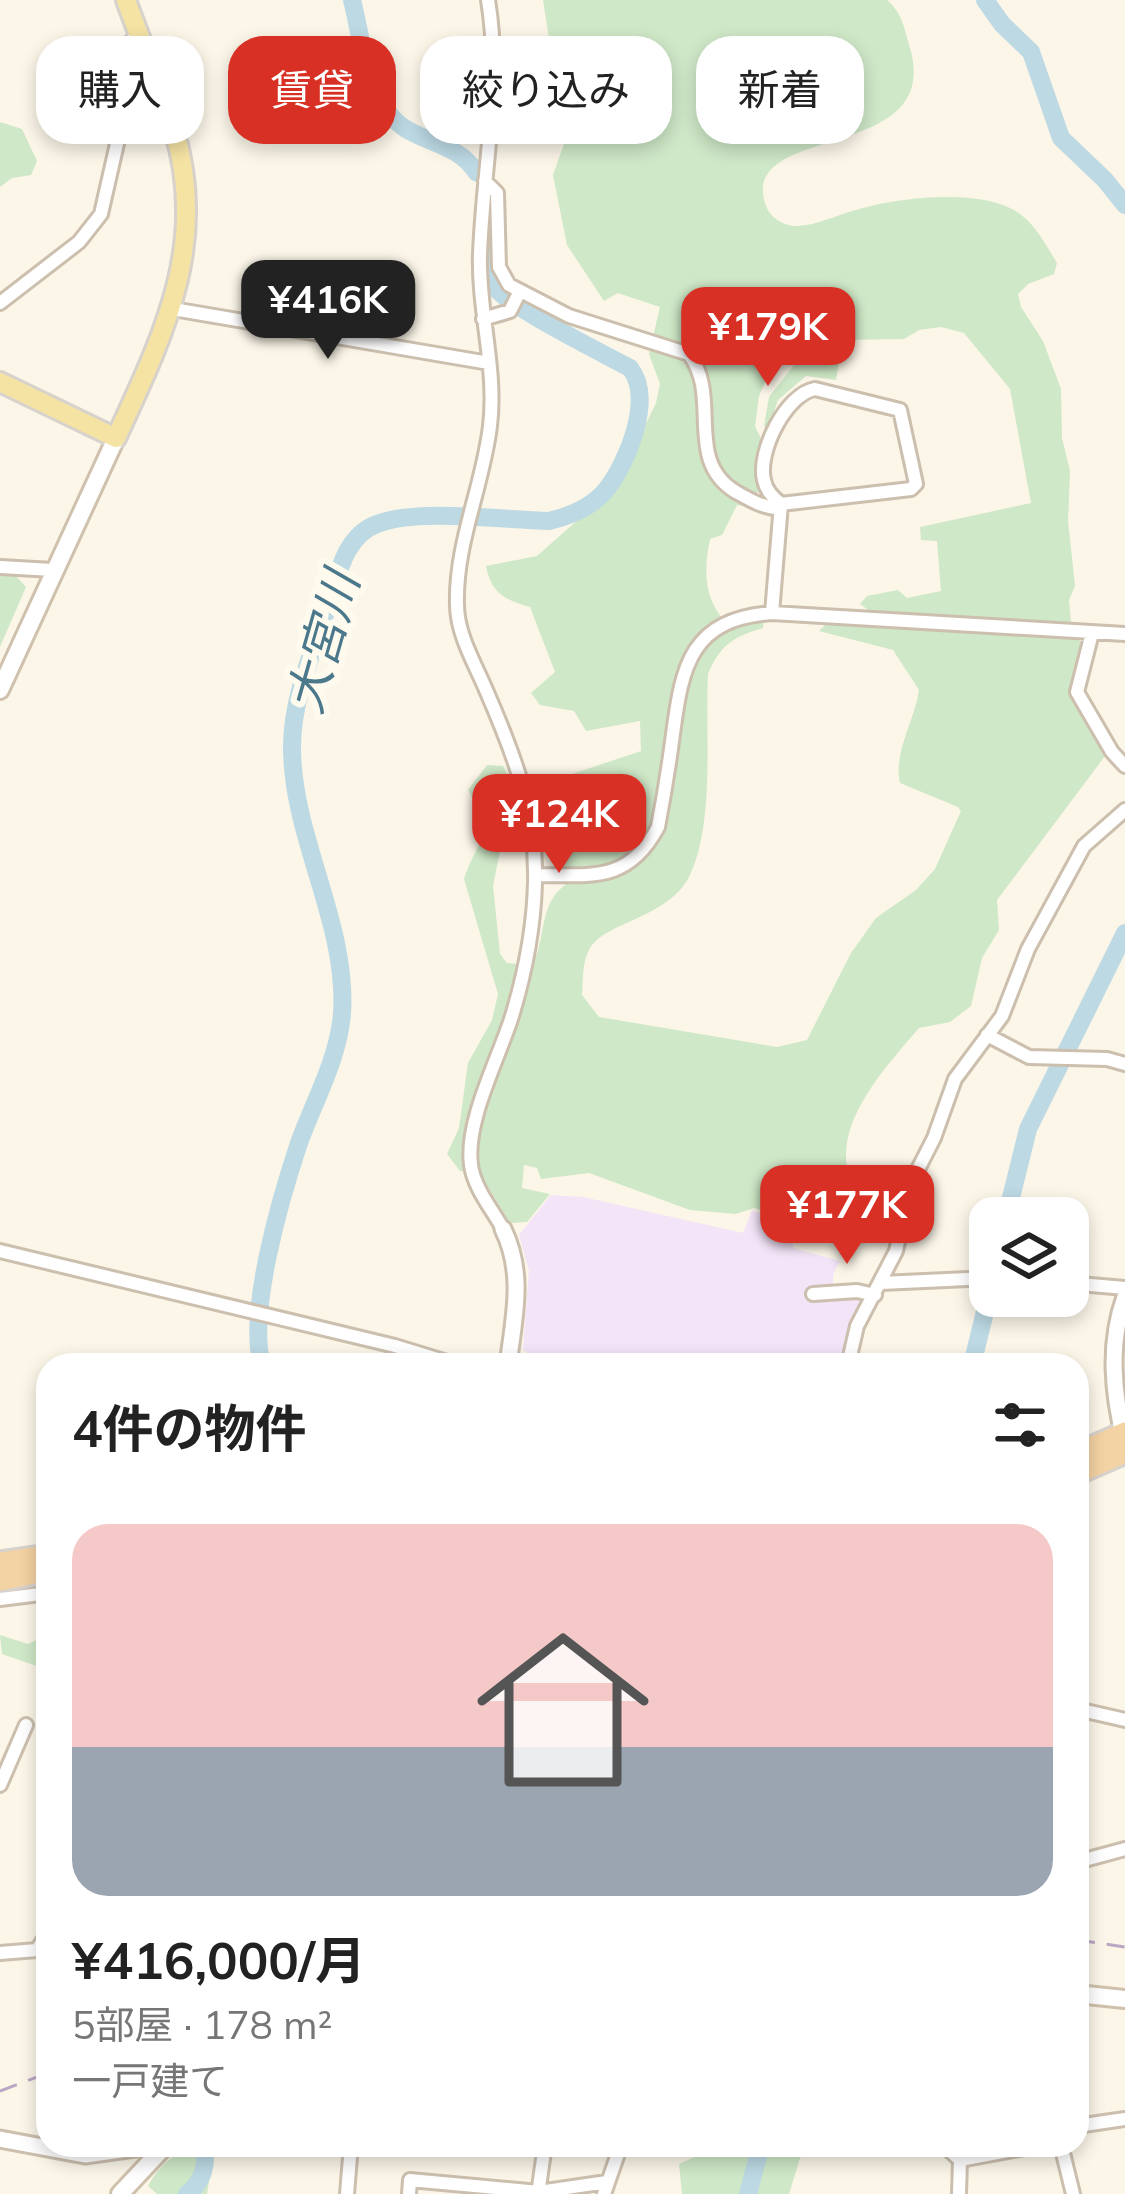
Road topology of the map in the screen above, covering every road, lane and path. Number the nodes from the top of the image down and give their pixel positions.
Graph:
1 (126, 0) edge
2 (488, 0) edge
3 (137, 33) junction
4 (485, 181) junction
5 (519, 293) junction
6 (0, 303) edge
7 (172, 309) junction
8 (483, 319) junction
9 (489, 364) junction
10 (0, 382) edge
11 (116, 438) junction
12 (781, 506) junction
13 (0, 567) edge
14 (53, 570) junction
15 (772, 613) junction
16 (1091, 633) junction
17 (1125, 634) edge
18 (0, 690) edge
19 (1125, 766) edge
20 (1125, 810) edge
21 (536, 875) junction
22 (987, 1035) junction
23 (1125, 1064) edge
24 (503, 1229) joint
25 (0, 1251) edge
26 (969, 1279) edge
27 (1089, 1286) edge
28 (878, 1289) junction
29 (1125, 1293) edge
30 (813, 1294) dead end
31 (411, 1353) edge
32 (509, 1353) edge
33 (851, 1353) edge
34 (1124, 1441) edge
35 (1089, 1451) edge
36 (1089, 1465) edge
37 (36, 1558) edge
38 (0, 1563) edge
39 (36, 1572) edge
40 (0, 1580) edge
41 (36, 1594) edge
42 (0, 1599) edge
43 (1089, 1712) edge
44 (1125, 1720) edge
45 (26, 1725) dead end
46 (3, 1768) edge
47 (0, 1785) edge
48 (1125, 1850) edge
49 (1089, 1859) edge
50 (36, 1951) edge
51 (0, 1953) edge
52 (1089, 1995) edge
53 (1125, 1999) edge
54 (1125, 2119) edge
55 (1089, 2124) edge
56 (0, 2140) edge
57 (36, 2146) edge
58 (154, 2157) edge
59 (350, 2157) edge
60 (542, 2157) edge
61 (617, 2157) edge
62 (957, 2157) edge
63 (976, 2157) edge
64 (1064, 2157) edge
65 (960, 2160) junction
66 (606, 2188) edge
67 (538, 2193) edge
68 (120, 2194) edge
69 (346, 2194) edge
70 (409, 2194) edge
71 (959, 2194) edge
72 (1073, 2194) edge

1 - 3 main road
2 - 4 street
3 - 6 street
3 - 7 main road
4 - 5 street
4 - 8 street
5 - 8 street
5 - 12 street
7 - 9 street
7 - 11 main road
8 - 9 street
9 - 21 street
10 - 11 main road
11 - 14 main road
12 - 12 street
12 - 15 street
13 - 14 street
14 - 18 main road
15 - 16 street
15 - 21 street
16 - 17 street
16 - 19 street
20 - 22 street
21 - 24 street
22 - 23 street
22 - 28 street
24 - 32 street
25 - 31 street
26 - 28 street
27 - 29 street
28 - 30 street
28 - 33 street
29 - 34 street
34 - 35 highway
34 - 36 highway
37 - 38 highway
39 - 40 highway
41 - 42 street
43 - 44 street
45 - 46 street
46 - 47 street
48 - 49 street
50 - 51 street
52 - 53 main road
54 - 55 street
56 - 57 street
58 - 68 main road
59 - 69 street
60 - 67 street
61 - 66 street
62 - 65 street
63 - 65 street
64 - 72 street
65 - 71 street
66 - 67 street
67 - 70 street

